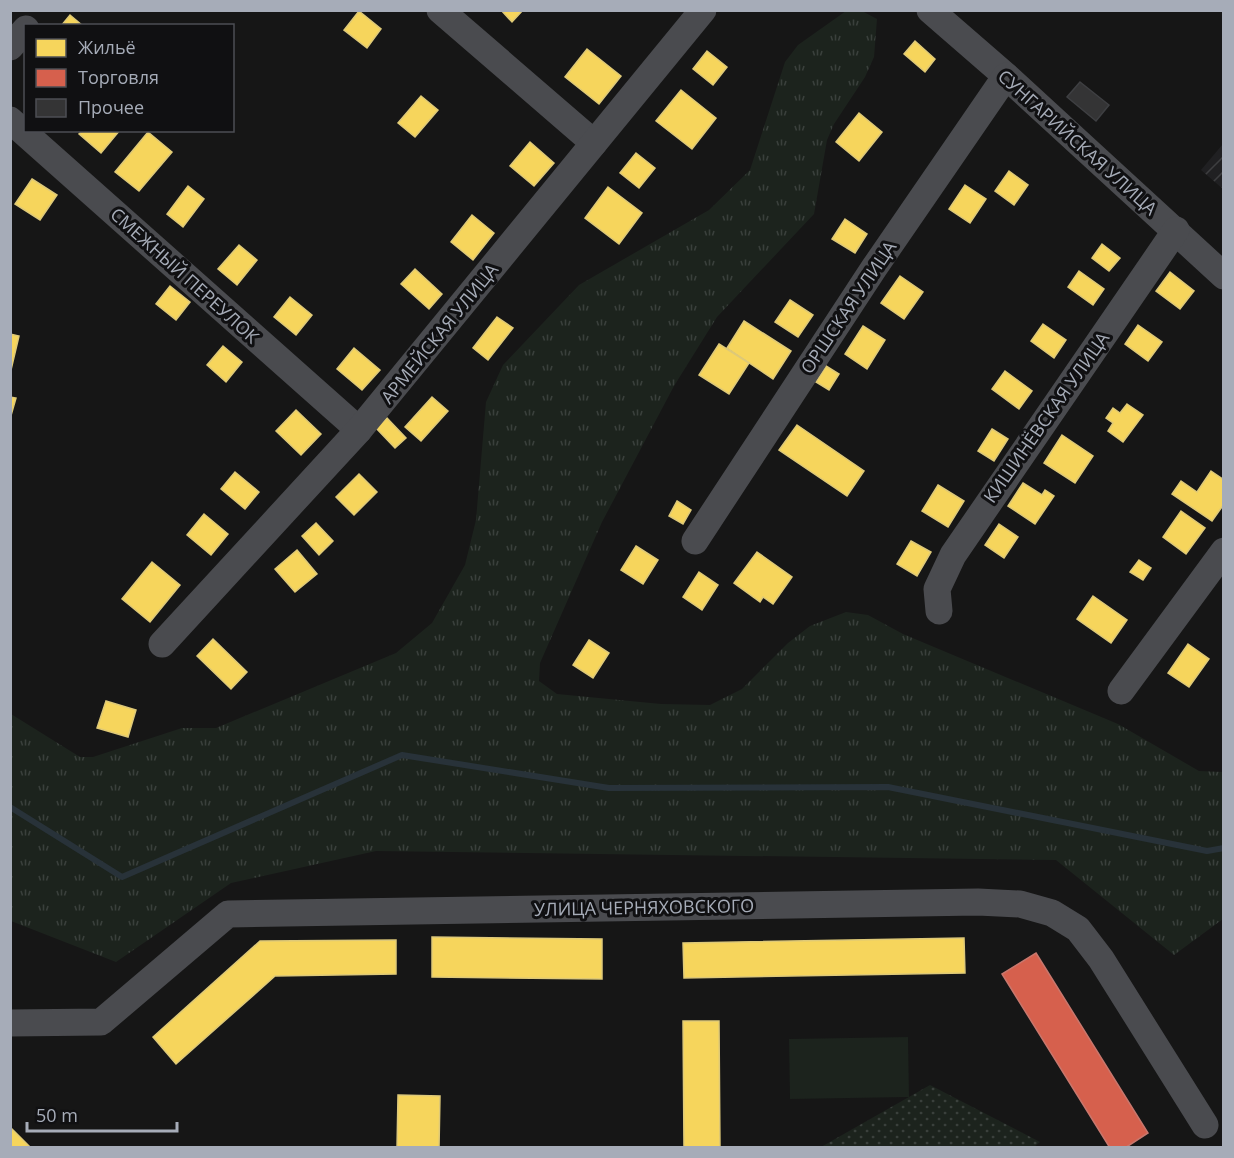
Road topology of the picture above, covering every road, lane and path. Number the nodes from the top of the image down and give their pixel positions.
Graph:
1 (41, 10) edge
2 (440, 10) edge
3 (703, 10) edge
4 (930, 10) edge
5 (30, 24) edge
6 (24, 31) edge
7 (10, 47) edge
8 (1006, 76) junction
9 (10, 120) edge
10 (594, 143) junction
11 (1176, 230) junction
12 (1224, 276) edge
13 (359, 430) junction
14 (695, 541) dead end
15 (1224, 551) edge
16 (939, 612) dead end
17 (162, 644) dead end
18 (1121, 691) dead end
19 (10, 1023) edge
20 (1204, 1125) dead end

1 - 5 street
2 - 10 street
3 - 10 street, АРМЕЙСКАЯ УЛИЦА
4 - 8 street, СУНГАРИЙСКАЯ УЛИЦА
6 - 7 street
8 - 11 street, СУНГАРИЙСКАЯ УЛИЦА
8 - 14 street, ОРШСКАЯ УЛИЦА
9 - 13 street, СМЕЖНЫЙ ПЕРЕУЛОК
10 - 13 street, АРМЕЙСКАЯ УЛИЦА
11 - 12 street, СУНГАРИЙСКАЯ УЛИЦА
11 - 16 street, КИШИНЁВСКАЯ УЛИЦА
13 - 17 street, АРМЕЙСКАЯ УЛИЦА
15 - 18 street
19 - 20 street, УЛИЦА ЧЕРНЯХОВСКОГО

